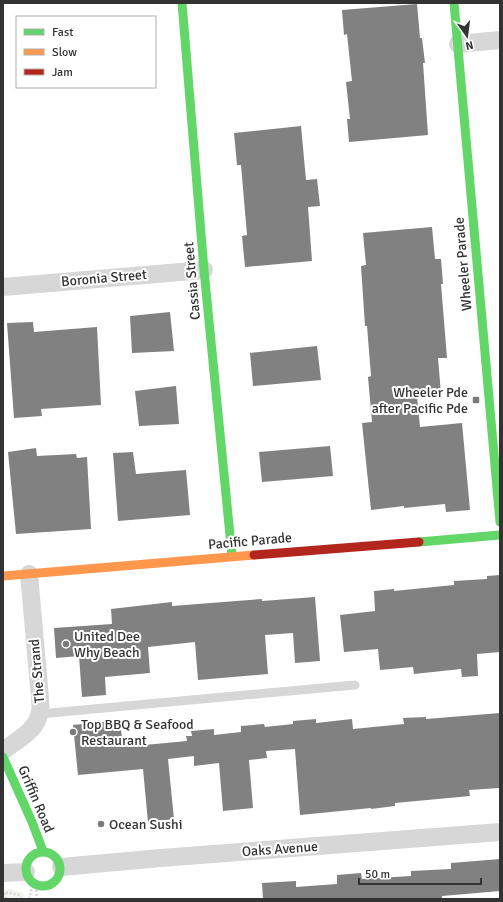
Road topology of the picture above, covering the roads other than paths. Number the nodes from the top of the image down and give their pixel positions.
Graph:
1 (182, 3) edge
2 (454, 3) edge
3 (500, 40) edge
4 (458, 44) junction
5 (204, 270) junction
6 (3, 287) edge
7 (500, 522) edge
8 (500, 535) edge
9 (232, 556) junction
10 (29, 574) junction
11 (3, 576) edge
12 (355, 685) dead end
13 (39, 714) junction
14 (3, 751) edge
15 (3, 757) edge
16 (500, 832) edge
17 (43, 851) junction
18 (61, 868) junction
19 (3, 873) edge
20 (37, 884) junction

1 - 5 street, Cassia Street
2 - 4 street, Wheeler Parade
3 - 4 street
4 - 7 street, Wheeler Parade
5 - 6 street, Boronia Street
5 - 9 street, Cassia Street
8 - 9 street, Pacific Parade
9 - 10 street, Pacific Parade
10 - 11 street, Pacific Parade
10 - 13 street, The Strand
12 - 13 lane
13 - 14 street, The Strand
15 - 17 street, Griffin Road
16 - 18 street, Oaks Avenue
17 - 18 street
17 - 20 street
18 - 20 street
19 - 20 street

